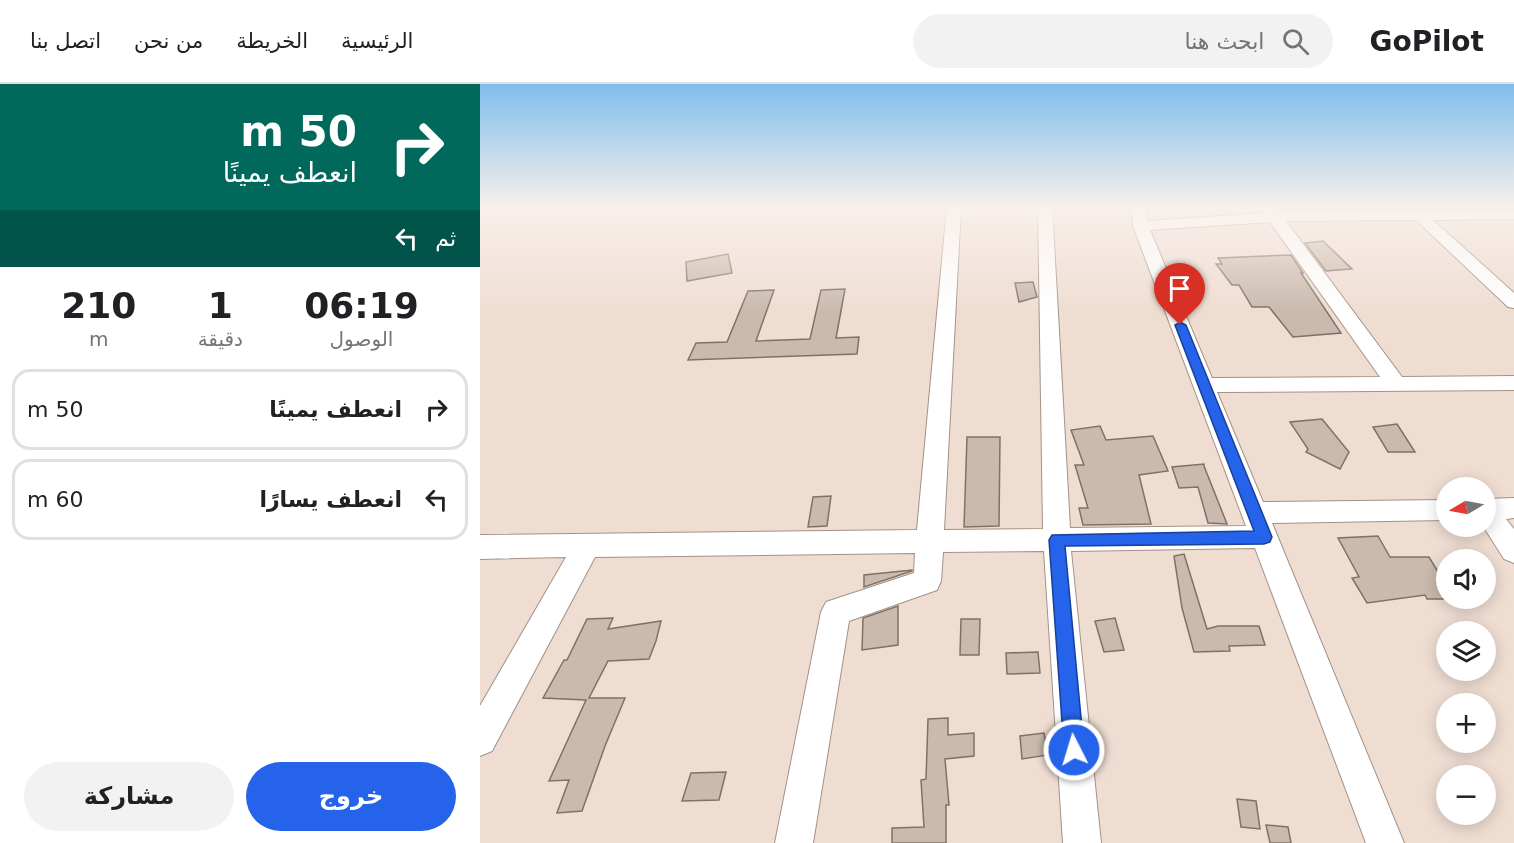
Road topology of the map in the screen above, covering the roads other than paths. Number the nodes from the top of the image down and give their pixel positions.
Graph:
1 (951, 241) edge
2 (1046, 241) edge
3 (1150, 241) edge
4 (1292, 241) edge
5 (1447, 241) edge
6 (1495, 286) junction
7 (1514, 286) edge
8 (1514, 303) edge
9 (1514, 383) edge
10 (1396, 384) junction
11 (1204, 385) junction
12 (1514, 508) edge
13 (1496, 509) edge
14 (1436, 511) edge
15 (1259, 525) junction
16 (1496, 525) edge
17 (1057, 540) junction
18 (929, 541) junction
19 (587, 546) junction
20 (480, 547) edge
21 (1514, 551) edge
22 (480, 738) edge
23 (794, 843) edge
24 (1082, 843) edge
25 (1384, 843) edge

1 - 18 street
2 - 17 street
3 - 11 street
4 - 10 street
5 - 6 street
6 - 7 street
6 - 8 street
9 - 10 street
10 - 11 street
11 - 15 street
12 - 13 street
14 - 15 street
15 - 17 street
15 - 25 street
16 - 21 street
17 - 18 street
17 - 24 street
18 - 19 street
18 - 23 street
19 - 20 street
19 - 22 street

